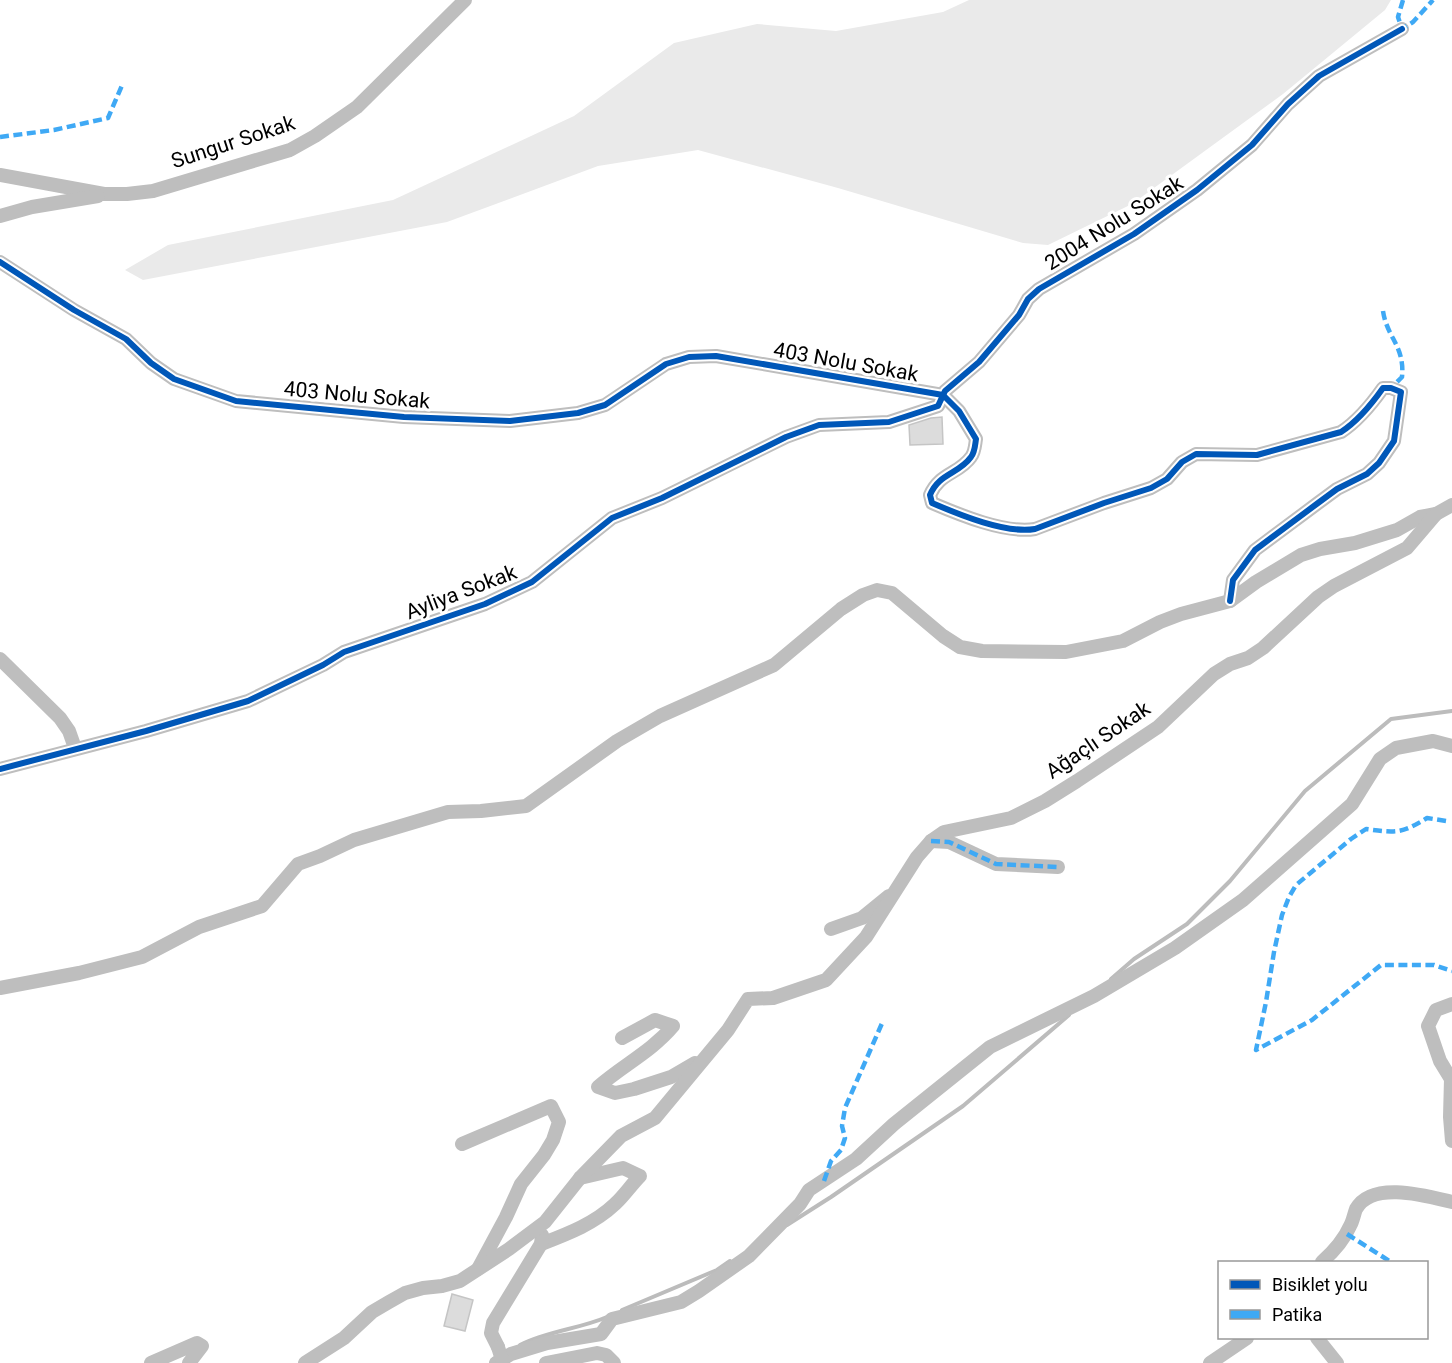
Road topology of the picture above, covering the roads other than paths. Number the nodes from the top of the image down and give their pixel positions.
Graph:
1 (465, 0) edge
2 (1402, 29) dead end
3 (0, 175) edge
4 (104, 194) junction
5 (0, 216) edge
6 (0, 262) edge
7 (944, 395) junction
8 (1452, 505) edge
9 (1436, 514) junction
10 (1230, 601) junction
11 (0, 659) edge
12 (1452, 746) edge
13 (75, 748) junction
14 (0, 769) edge
15 (931, 841) junction
16 (1058, 867) dead end
17 (897, 889) junction
18 (831, 929) dead end
19 (0, 988) edge
20 (1452, 1004) edge
21 (622, 1038) dead end
22 (702, 1059) junction
23 (1452, 1141) edge
24 (462, 1144) dead end
25 (580, 1178) junction
26 (1452, 1202) edge
27 (544, 1222) junction
28 (541, 1245) junction
29 (1324, 1261) edge
30 (477, 1270) junction
31 (1246, 1339) edge
32 (1318, 1339) edge
33 (151, 1363) edge
34 (189, 1363) edge
35 (305, 1363) edge
36 (496, 1363) edge
37 (503, 1363) edge
38 (546, 1363) edge
39 (614, 1363) edge
40 (1210, 1363) edge
41 (1337, 1363) edge

1 - 4 street, Sungur Sokak
2 - 7 street, 2004 Nolu Sokak
3 - 4 street, Sungur Sokak
4 - 5 street
6 - 7 street, 403 Nolu Sokak
7 - 10 street, 403 Nolu Sokak
7 - 13 street, Ayliya Sokak
8 - 9 street, Ağaçlı Sokak
9 - 10 street
9 - 15 street, Ağaçlı Sokak
10 - 19 street
11 - 13 street
12 - 36 street
13 - 14 street, Ayliya Sokak
15 - 16 street
15 - 17 street, Ağaçlı Sokak
17 - 18 street
17 - 22 street, Ağaçlı Sokak
20 - 23 street
21 - 22 street
22 - 25 street
24 - 30 street
25 - 27 street
25 - 28 street
26 - 29 street
27 - 28 street
27 - 30 street
28 - 37 street, bridge
30 - 35 street
31 - 40 street
32 - 41 street
33 - 34 street
38 - 39 street

